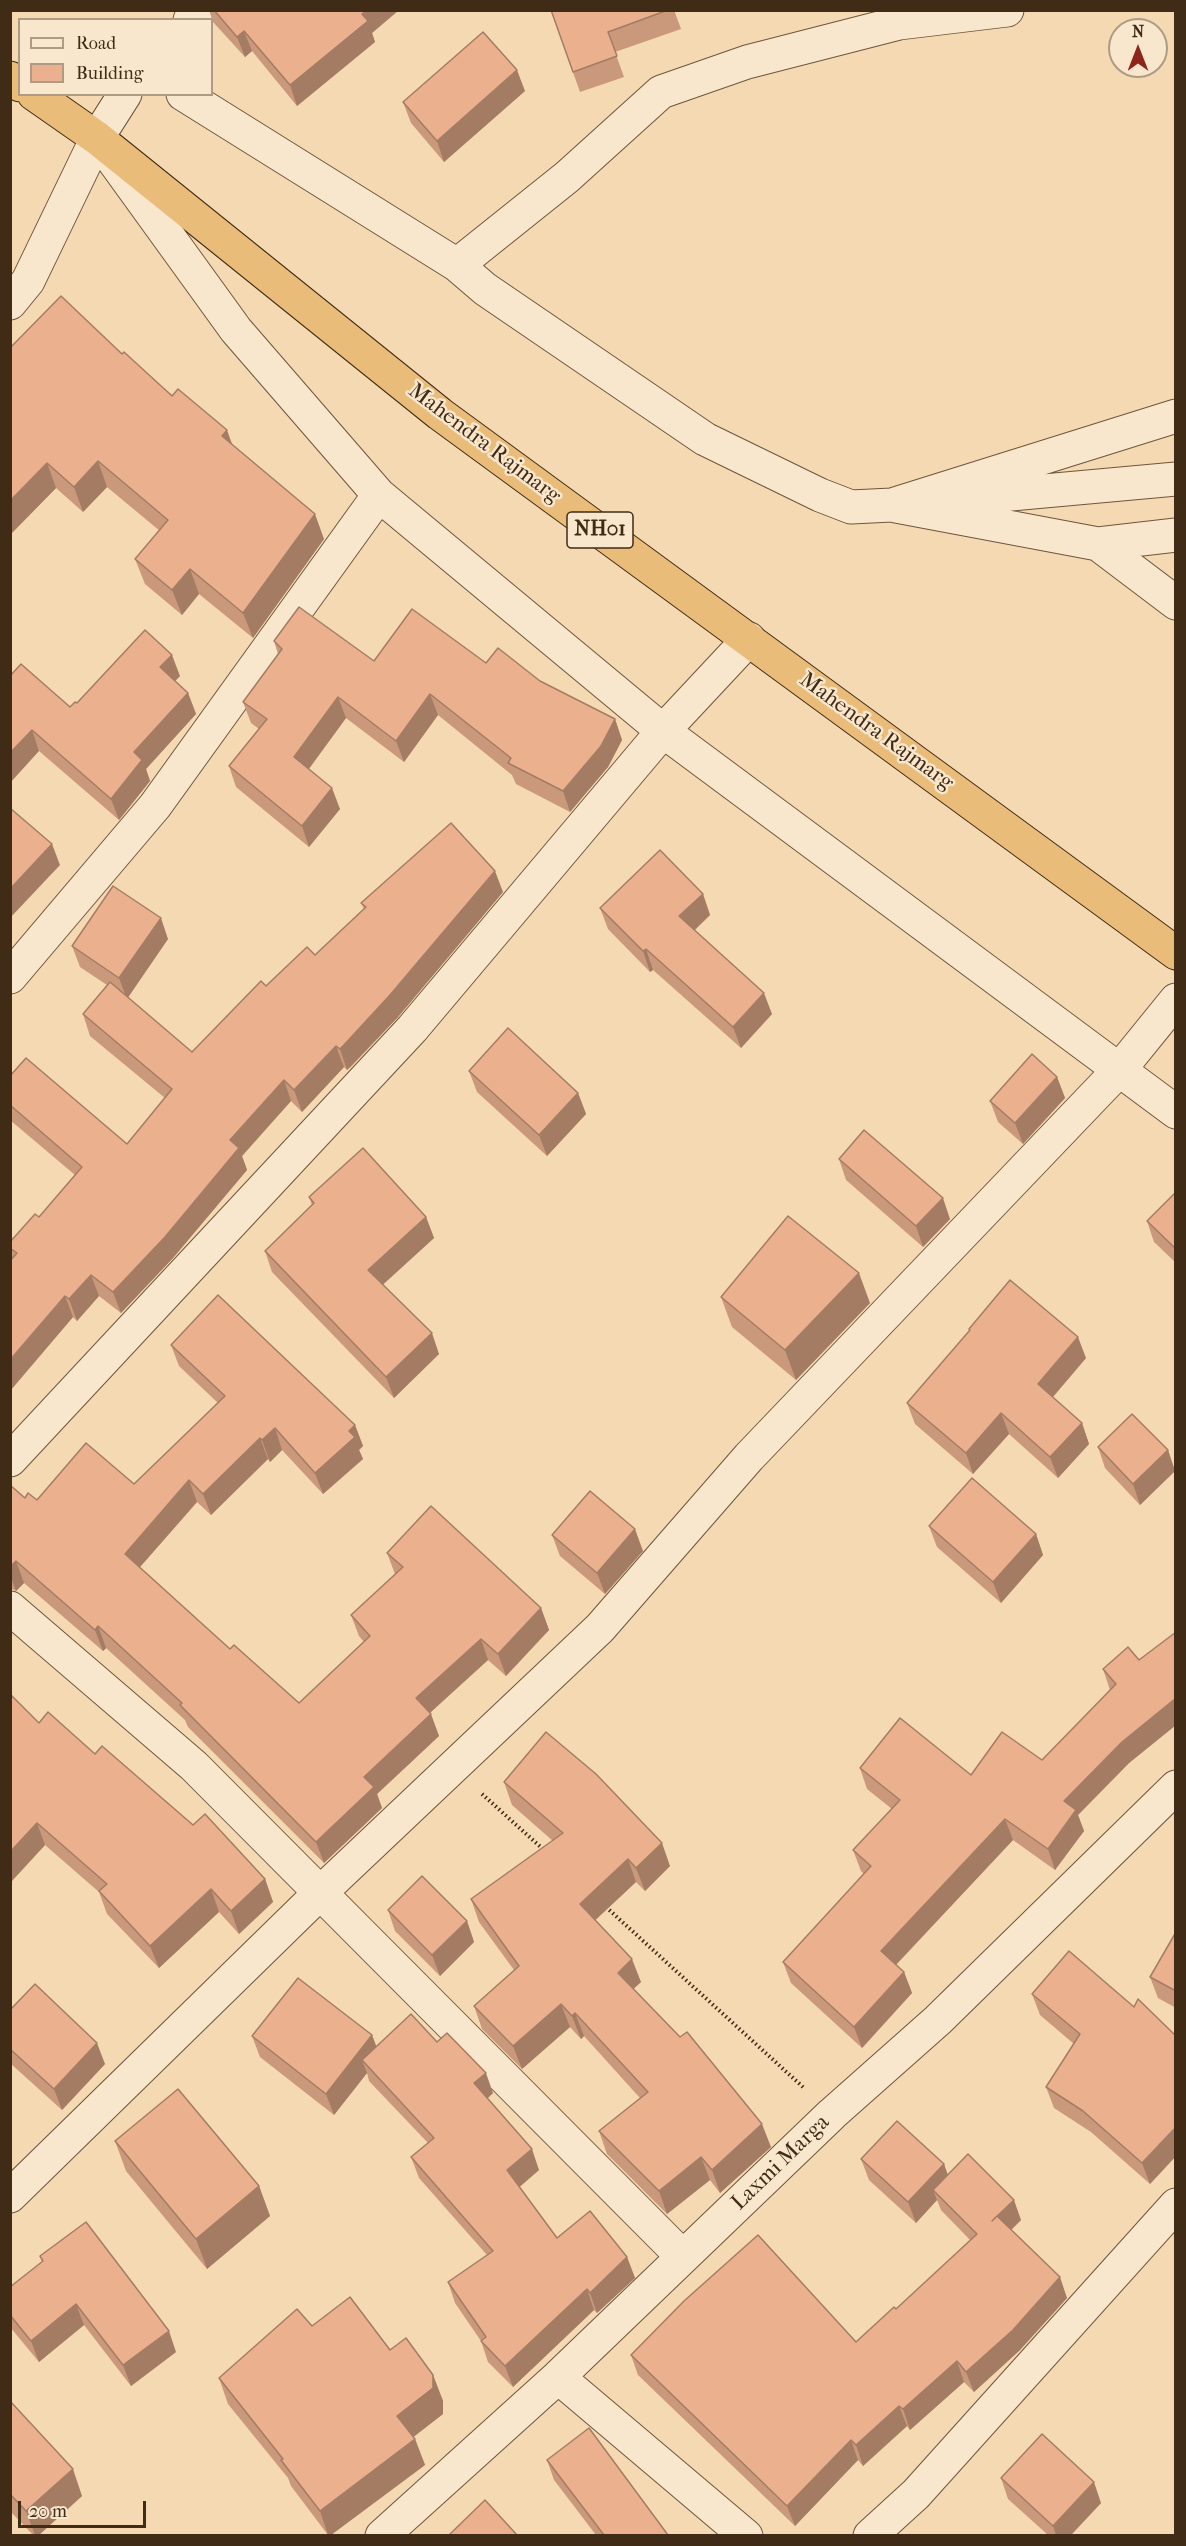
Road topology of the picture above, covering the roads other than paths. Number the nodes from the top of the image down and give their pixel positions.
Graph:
1 (1007, 10) edge
2 (37, 96) edge
3 (124, 96) edge
4 (186, 96) edge
5 (97, 138) junction
6 (456, 265) junction
7 (10, 303) edge
8 (1176, 416) edge
9 (1176, 478) edge
10 (379, 495) junction
11 (891, 505) junction
12 (1176, 536) edge
13 (1098, 544) junction
14 (1176, 603) edge
15 (749, 639) junction
16 (663, 731) junction
17 (1176, 953) edge
18 (10, 977) edge
19 (1176, 1000) edge
20 (1120, 1069) junction
21 (1176, 1112) edge
22 (10, 1460) edge
23 (10, 1608) edge
24 (1176, 1787) edge
25 (321, 1892) junction
26 (10, 2196) edge
27 (1176, 2205) edge
28 (683, 2257) junction
29 (558, 2377) junction
30 (382, 2535) edge
31 (746, 2535) edge
32 (870, 2535) edge

1 - 6 street
2 - 5 highway, Mahendra Rajmarg / NH01
3 - 5 street
4 - 6 street
5 - 7 street
5 - 10 street
5 - 15 highway, Mahendra Rajmarg / NH01
6 - 11 street
8 - 11 street
9 - 11 street
10 - 16 street
10 - 18 street
11 - 13 street
12 - 13 street
13 - 14 street
15 - 16 street
15 - 17 highway, Mahendra Rajmarg / NH01
16 - 20 street
16 - 22 street
19 - 20 street
20 - 21 street
20 - 25 street
23 - 25 street
24 - 28 street, Laxmi Marga
25 - 26 street
25 - 28 street
27 - 32 street
28 - 29 street, Laxmi Marga
29 - 30 street, Laxmi Marga
29 - 31 street

